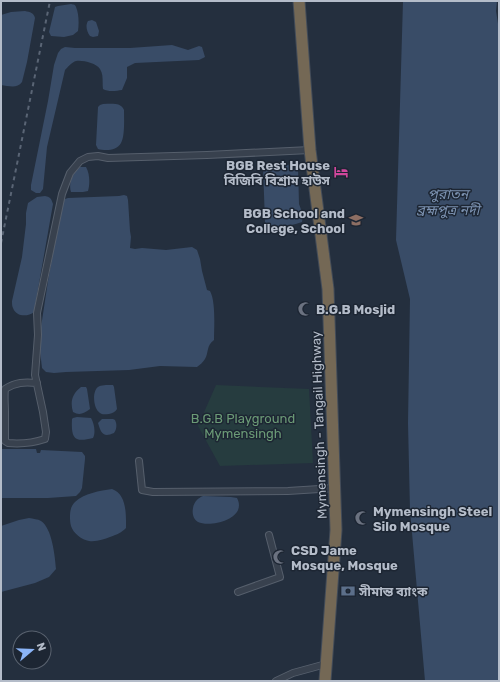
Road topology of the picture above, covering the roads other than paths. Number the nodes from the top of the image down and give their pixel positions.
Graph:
1 (299, 1) edge
2 (310, 150) junction
3 (37, 383) junction
4 (139, 461) dead end
5 (335, 488) junction
6 (269, 535) dead end
7 (238, 592) dead end
8 (326, 664) junction
9 (276, 681) edge
10 (325, 681) edge

1 - 2 highway, Mymensingh - Tangail Highway
2 - 3 street
2 - 5 highway, Mymensingh - Tangail Highway
3 - 3 street
4 - 5 street
5 - 8 highway, Mymensingh - Tangail Highway
6 - 7 street
8 - 9 street
8 - 10 highway, Mymensingh - Tangail Highway

